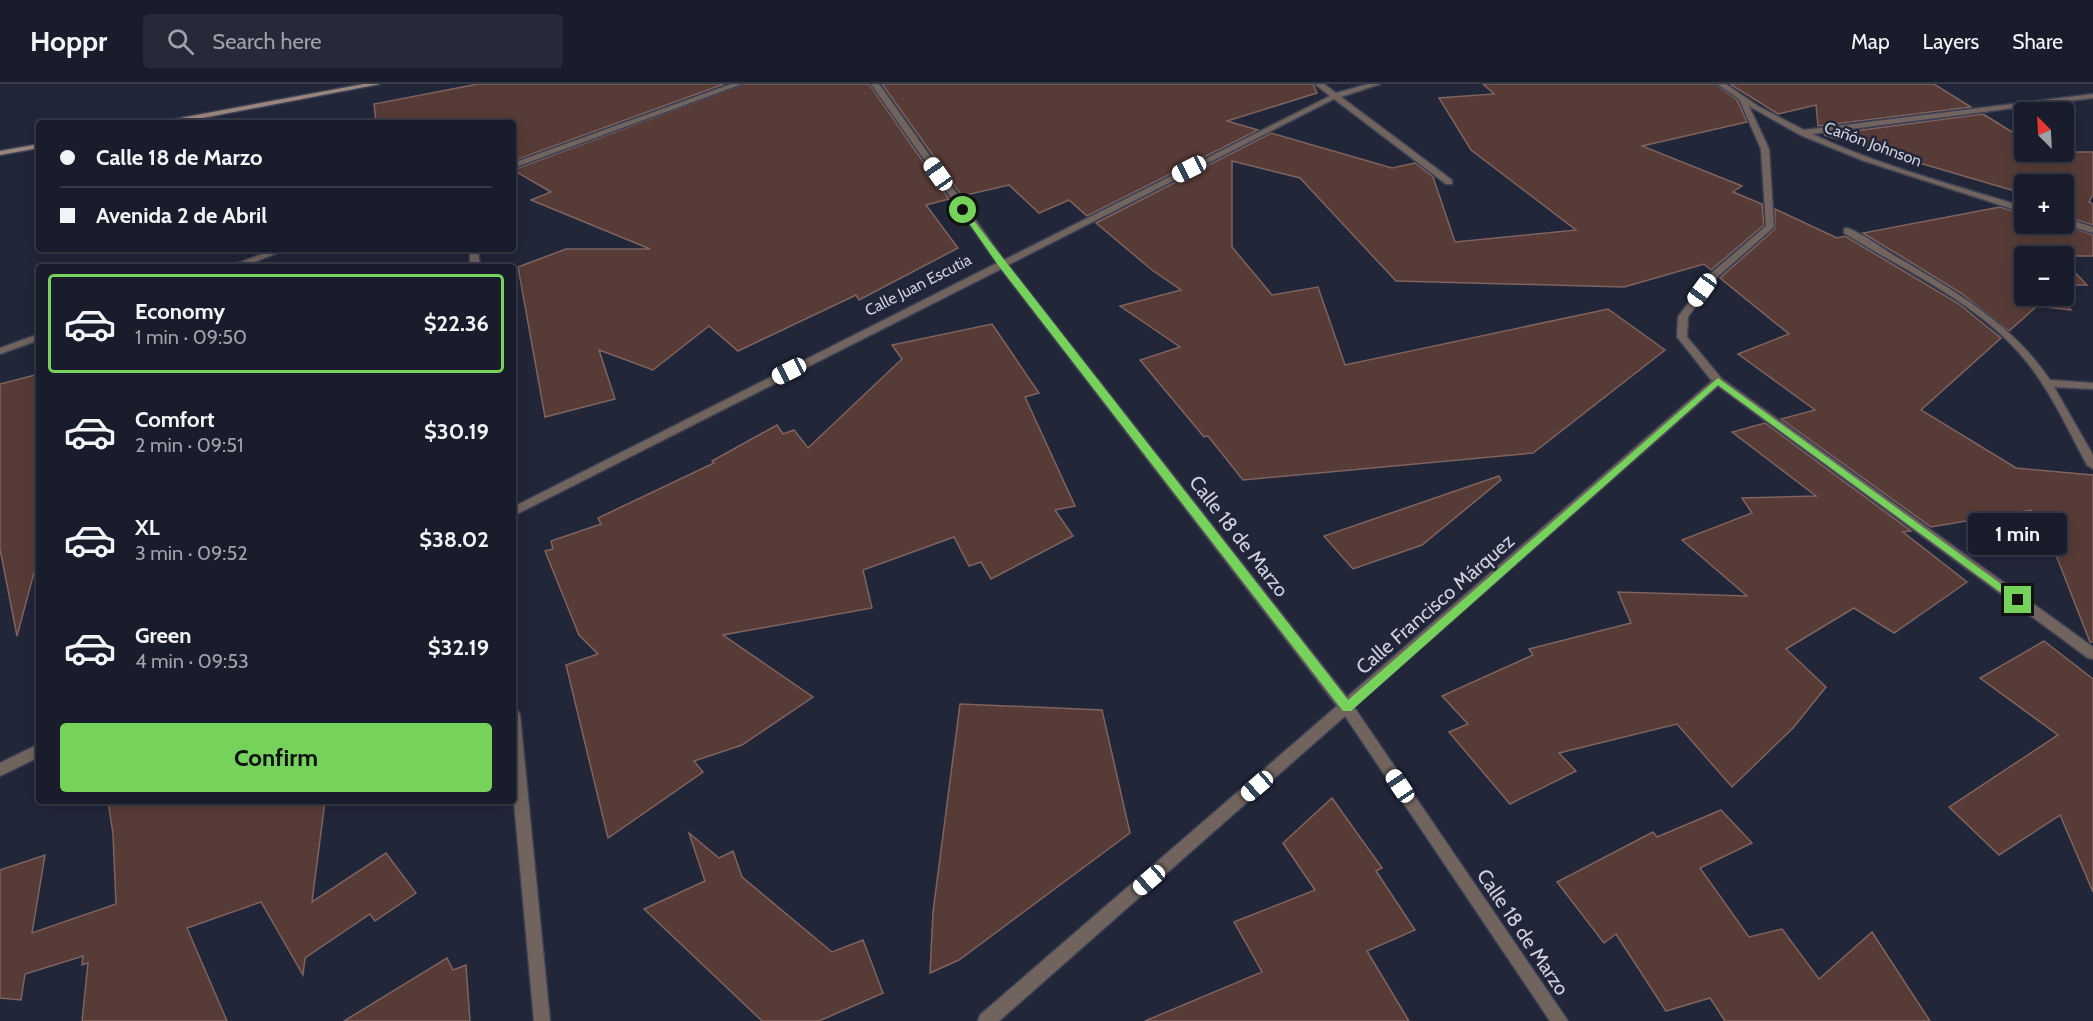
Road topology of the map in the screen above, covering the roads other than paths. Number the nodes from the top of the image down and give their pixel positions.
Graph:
1 (376, 84) edge
2 (738, 84) edge
3 (875, 84) edge
4 (1319, 84) edge
5 (1376, 84) edge
6 (1721, 84) edge
7 (1335, 96) junction
8 (2093, 96) edge
9 (1742, 100) junction
10 (180, 120) edge
11 (1802, 133) junction
12 (36, 147) edge
13 (0, 153) edge
14 (516, 165) edge
15 (1449, 182) dead end
16 (2014, 207) edge
17 (2074, 224) edge
18 (2093, 230) edge
19 (1847, 231) dead end
20 (275, 252) edge
21 (1001, 263) junction
22 (241, 264) edge
23 (36, 338) edge
24 (0, 351) edge
25 (1718, 381) junction
26 (2047, 383) junction
27 (2093, 386) edge
28 (2093, 465) edge
29 (516, 510) edge
30 (2093, 654) edge
31 (1347, 708) junction
32 (516, 747) edge
33 (36, 752) edge
34 (0, 770) edge
35 (542, 1021) edge
36 (986, 1021) edge
37 (1560, 1021) edge

1 - 10 main road
2 - 14 street
3 - 21 street, Calle 18 de Marzo
4 - 7 street
5 - 7 street, Calle Juan Escutia
6 - 9 street, Cañón Johnson
7 - 15 street
7 - 21 street, Calle Juan Escutia
8 - 11 street
9 - 11 street, Cañón Johnson
9 - 25 street
11 - 16 street, Cañón Johnson
12 - 13 main road
17 - 18 street
19 - 26 street
20 - 22 street
21 - 29 street, Calle Juan Escutia
21 - 31 street, Calle 18 de Marzo
23 - 24 street
25 - 30 street
25 - 31 street, Calle Francisco Márquez
26 - 27 street
26 - 28 street
31 - 36 street, Calle Francisco Márquez
31 - 37 street, Calle 18 de Marzo
32 - 35 street
33 - 34 street

